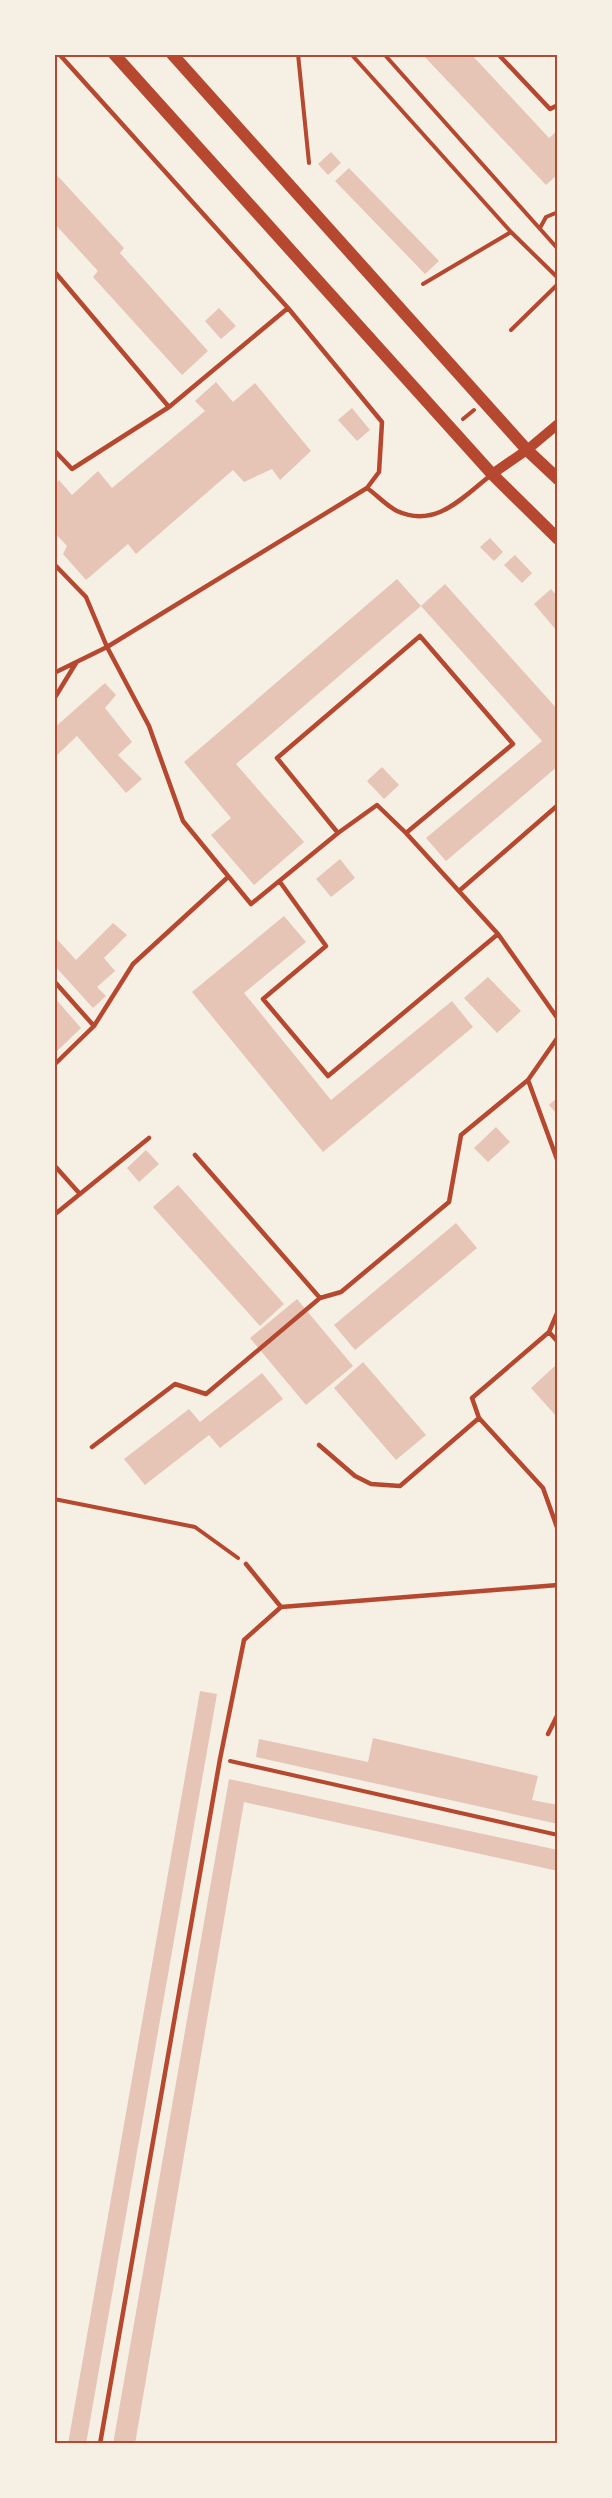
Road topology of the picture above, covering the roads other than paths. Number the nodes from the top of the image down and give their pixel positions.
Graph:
1 (59, 54) edge
2 (114, 54) edge
3 (172, 54) edge
4 (498, 54) edge
5 (558, 105) edge
6 (54, 271) edge
7 (288, 308) junction
8 (169, 407) junction
9 (558, 424) edge
10 (54, 450) edge
11 (527, 450) junction
12 (492, 474) junction
13 (558, 480) edge
14 (367, 488) junction
15 (558, 539) edge
16 (54, 564) edge
17 (107, 647) junction
18 (76, 663) junction
19 (54, 673) edge
20 (54, 699) edge
21 (558, 805) edge
22 (338, 833) junction
23 (406, 833) junction
24 (228, 877) junction
25 (280, 882) junction
26 (459, 891) junction
27 (498, 934) junction
28 (54, 981) edge
29 (558, 1019) edge
30 (94, 1026) junction
31 (558, 1037) edge
32 (54, 1065) edge
33 (528, 1080) junction
34 (148, 1138) dead end
35 (195, 1155) dead end
36 (558, 1162) edge
37 (54, 1165) edge
38 (80, 1194) junction
39 (54, 1215) edge
40 (320, 1298) junction
41 (558, 1311) edge
42 (549, 1332) junction
43 (558, 1342) edge
44 (479, 1418) junction
45 (319, 1445) dead end
46 (92, 1447) dead end
47 (558, 1530) edge
48 (246, 1564) road end
49 (558, 1585) edge
50 (281, 1607) junction
51 (558, 1714) edge
52 (548, 1734) dead end
53 (100, 2444) edge

1 - 7 lane
2 - 12 main road
3 - 11 main road
4 - 5 lane
6 - 8 lane
7 - 8 lane
7 - 14 lane
8 - 10 lane
9 - 11 street
11 - 12 street
11 - 13 main road
12 - 14 lane
12 - 15 main road
14 - 17 lane
16 - 17 lane
17 - 18 lane
17 - 24 lane
18 - 19 lane
18 - 20 lane
21 - 26 lane
22 - 23 lane
22 - 23 lane
22 - 25 lane
23 - 26 lane
24 - 25 lane
24 - 30 lane
25 - 27 lane
26 - 27 lane
27 - 29 lane
28 - 30 lane
30 - 32 lane
31 - 33 lane
33 - 36 lane
33 - 40 lane
34 - 38 lane
35 - 40 lane
37 - 38 lane
38 - 39 lane
40 - 46 lane
41 - 42 lane
42 - 43 lane
42 - 44 lane
44 - 45 lane
44 - 47 lane
48 - 50 lane
49 - 50 lane
50 - 53 lane
51 - 52 lane

